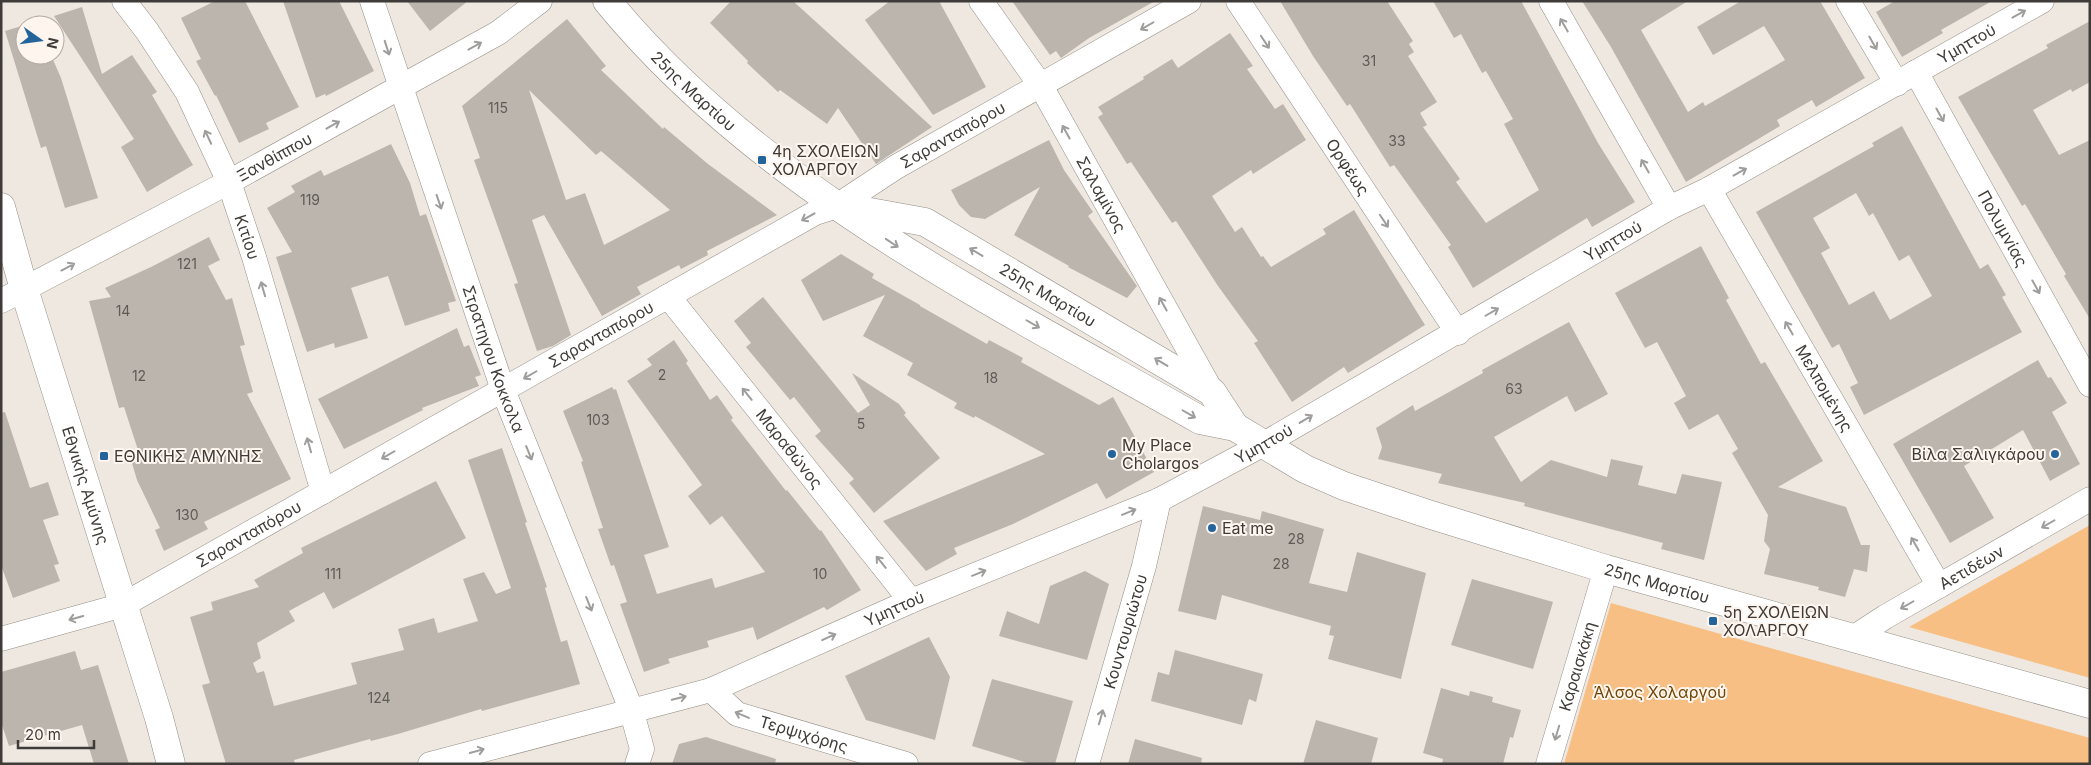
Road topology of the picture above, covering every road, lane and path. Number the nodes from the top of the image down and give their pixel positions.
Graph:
1 (124, 1) edge
2 (372, 1) edge
3 (540, 1) edge
4 (607, 1) edge
5 (981, 1) edge
6 (1189, 1) edge
7 (1238, 1) edge
8 (1551, 1) edge
9 (1848, 1) edge
10 (2042, 1) edge
11 (1906, 78) junction
12 (1041, 86) junction
13 (400, 87) junction
14 (229, 182) junction
15 (1709, 189) junction
16 (837, 206) junction
17 (1, 207) edge
18 (1669, 208) junction
19 (13, 295) edge
20 (668, 296) junction
21 (1458, 332) junction
22 (2090, 385) edge
23 (503, 390) junction
24 (1212, 392) junction
25 (1235, 427) junction
26 (1264, 444) junction
27 (322, 492) junction
28 (2090, 499) edge
29 (1159, 500) junction
30 (1606, 569) junction
31 (1939, 586) junction
32 (911, 600) junction
33 (123, 605) junction
34 (1853, 638) junction
35 (1, 639) edge
36 (711, 690) junction
37 (2090, 704) edge
38 (632, 710) junction
39 (172, 764) edge
40 (430, 764) edge
41 (637, 764) edge
42 (906, 764) edge
43 (1087, 764) edge
44 (1548, 764) edge

14 -> 1 street, Κιτίου
2 -> 13 street, Στρατηγου Κοκκολα
13 -> 3 street, Ξανθίππου
4 - 16 street, 25ης Μαρτίου
5 - 12 street, Σαλαμίνος
6 -> 12 street, Σαρανταπόρου
7 -> 21 street, Ορφέως
18 -> 8 street
9 -> 11 street, Πολυμνίας
11 -> 10 street, Υμηττού
15 -> 11 street, Υμηττού
11 -> 22 street, Πολυμνίας
12 - 16 street, Σαρανταπόρου
24 -> 12 street, Σαλαμίνος
14 -> 13 street, Ξανθίππου
13 -> 23 street, Στρατηγου Κοκκολα
19 -> 14 street, Ξανθίππου
27 -> 14 street, Κιτίου
15 - 18 street, Υμηττού
31 -> 15 street, Μελπομένης
16 -> 20 street, Σαρανταπόρου
24 -> 16 street, 25ης Μαρτίου
16 -> 25 street, 25ης Μαρτίου
17 - 19 street, Εθνικής Αμύνης
21 -> 18 street, Υμηττού
19 - 33 street, Εθνικής Αμύνης
20 -> 23 street, Σαρανταπόρου
32 -> 20 street, Μαραθώνος
26 -> 21 street, Υμηττού
23 -> 27 street, Σαρανταπόρου
23 -> 38 street, Στρατηγου Κοκκολα
24 - 25 street, 25ης Μαρτίου
25 - 26 street, 25ης Μαρτίου
26 - 29 street, Υμηττού
26 - 30 street, 25ης Μαρτίου
27 - 33 street, Σαρανταπόρου
28 -> 31 street, Αετιδέων
32 -> 29 street, Υμηττού
43 -> 29 street, Κουντουριώτου
30 - 34 street, 25ης Μαρτίου
30 -> 44 street, Καραισκάκη
31 -> 34 street, Αετιδέων
36 -> 32 street, Υμηττού
33 -> 35 street, Σαρανταπόρου
33 - 39 street, Εθνικής Αμύνης
34 - 37 street, 25ης Μαρτίου
38 -> 36 street, Υμηττού
42 -> 36 street, Τερψιχόρης
40 -> 38 street, Υμηττού
38 - 41 street, Στρατηγου Κοκκολα

